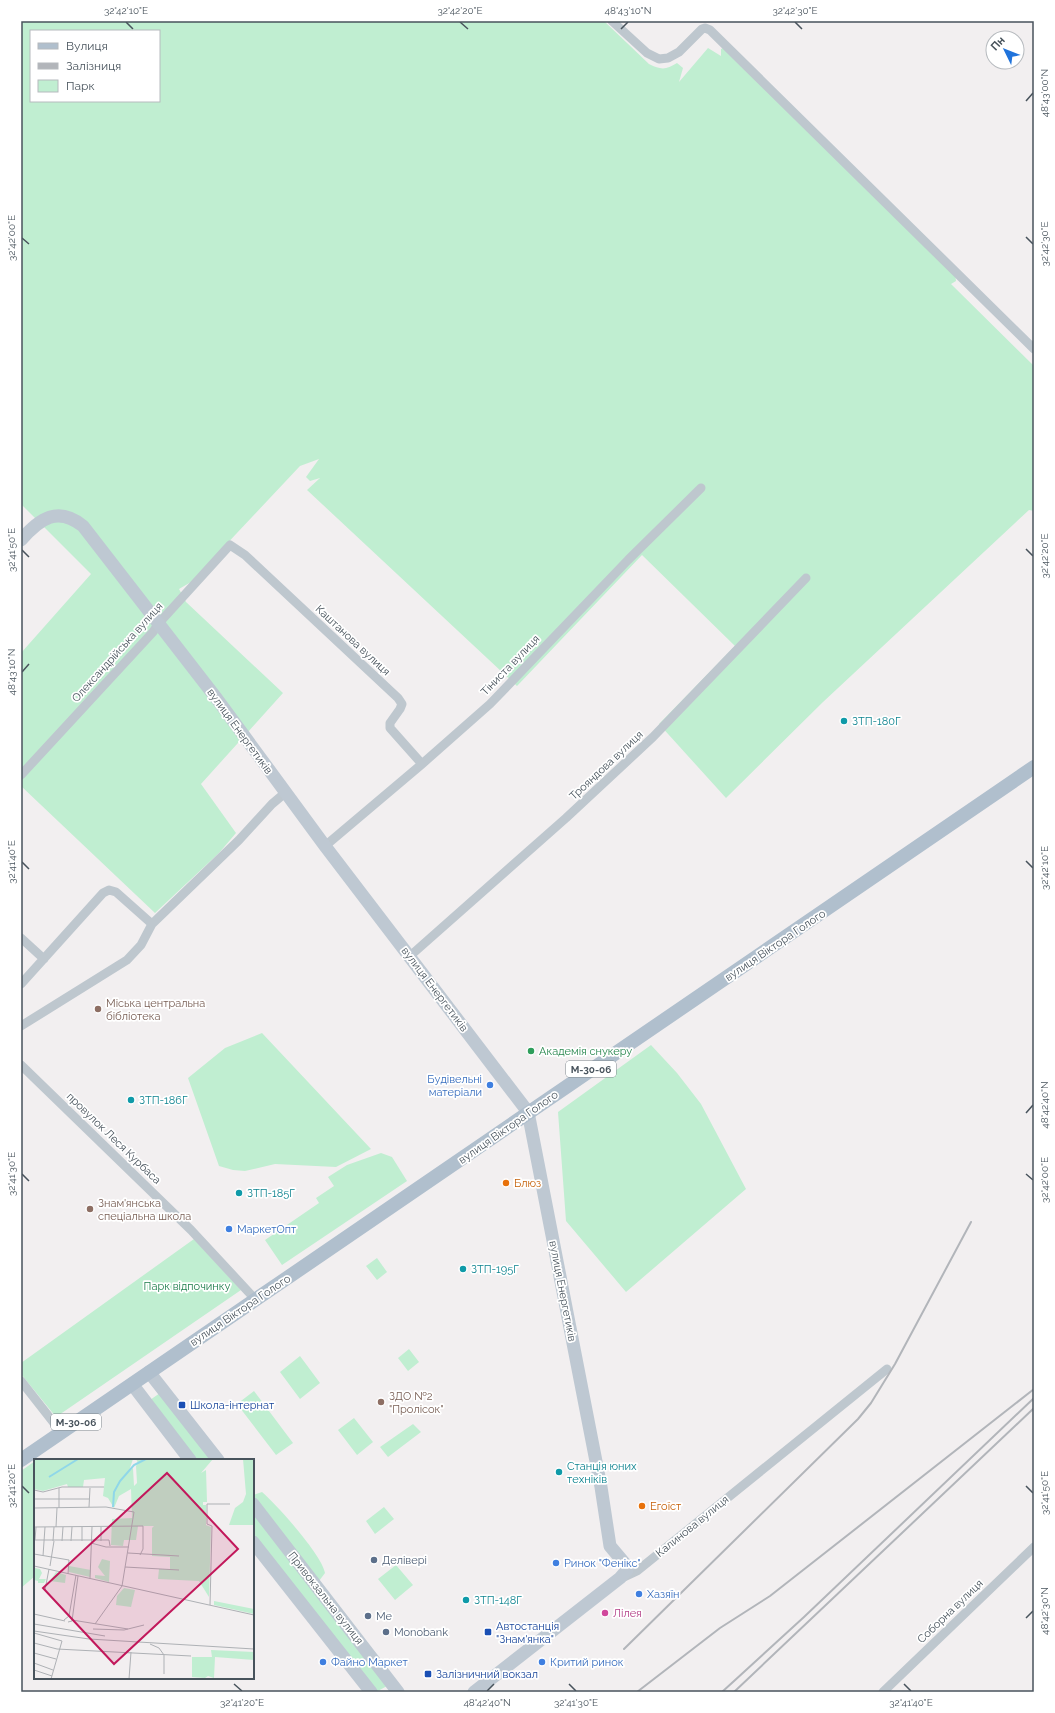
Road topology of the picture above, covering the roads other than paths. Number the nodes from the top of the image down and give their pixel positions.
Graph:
1 (612, 21) edge
2 (1034, 349) edge
3 (701, 488) dead end
4 (21, 540) edge
5 (230, 545) joint
6 (806, 578) dead end
7 (159, 623) junction
8 (422, 764) junction
9 (1034, 767) edge
10 (21, 775) edge
11 (285, 792) junction
12 (325, 846) junction
13 (152, 924) junction
14 (21, 938) edge
15 (410, 956) junction
16 (44, 959) junction
17 (21, 984) edge
18 (21, 1026) edge
19 (21, 1065) edge
20 (528, 1112) junction
21 (255, 1299) junction
22 (887, 1369) dead end
23 (149, 1372) junction
24 (21, 1381) edge
25 (132, 1384) junction
26 (61, 1432) junction
27 (189, 1459) edge
28 (217, 1459) edge
29 (21, 1460) edge
30 (254, 1505) edge
31 (254, 1543) edge
32 (1034, 1547) edge
33 (620, 1578) junction
34 (371, 1692) edge
35 (398, 1692) edge
36 (474, 1692) edge
37 (883, 1692) edge

1 - 2 street
3 - 8 street, Тіниста вулиця
4 - 7 street, вулиця Енергетиків
5 - 7 street, Олександрійська вулиця
5 - 8 street, Каштанова вулиця
6 - 15 street, Трояндова вулиця
7 - 10 street, Олександрійська вулиця
7 - 11 street, вулиця Енергетиків
8 - 12 street, Тіниста вулиця
9 - 20 main road, вулиця Віктора Голого / М-30-06
11 - 12 street, вулиця Енергетиків
11 - 13 street
12 - 15 street, вулиця Енергетиків
13 - 16 street
13 - 18 street
14 - 16 street
15 - 20 street, вулиця Енергетиків
16 - 17 street
19 - 21 street, провулок Леся Курбаса
20 - 21 main road, вулиця Віктора Голого / М-30-06
20 - 33 street, вулиця Енергетиків
21 - 23 main road, вулиця Віктора Голого / М-30-06
22 - 33 street, Калинова вулиця
23 - 25 main road, вулиця Віктора Голого / М-30-06
23 - 28 street
24 - 26 street
25 - 26 main road, вулиця Віктора Голого / М-30-06
25 - 27 street
26 - 29 main road, вулиця Віктора Голого / М-30-06
30 - 35 street, Привокзальна вулиця
31 - 34 street, Привокзальна вулиця
32 - 37 street, Соборна вулиця
33 - 36 street, Калинова вулиця

